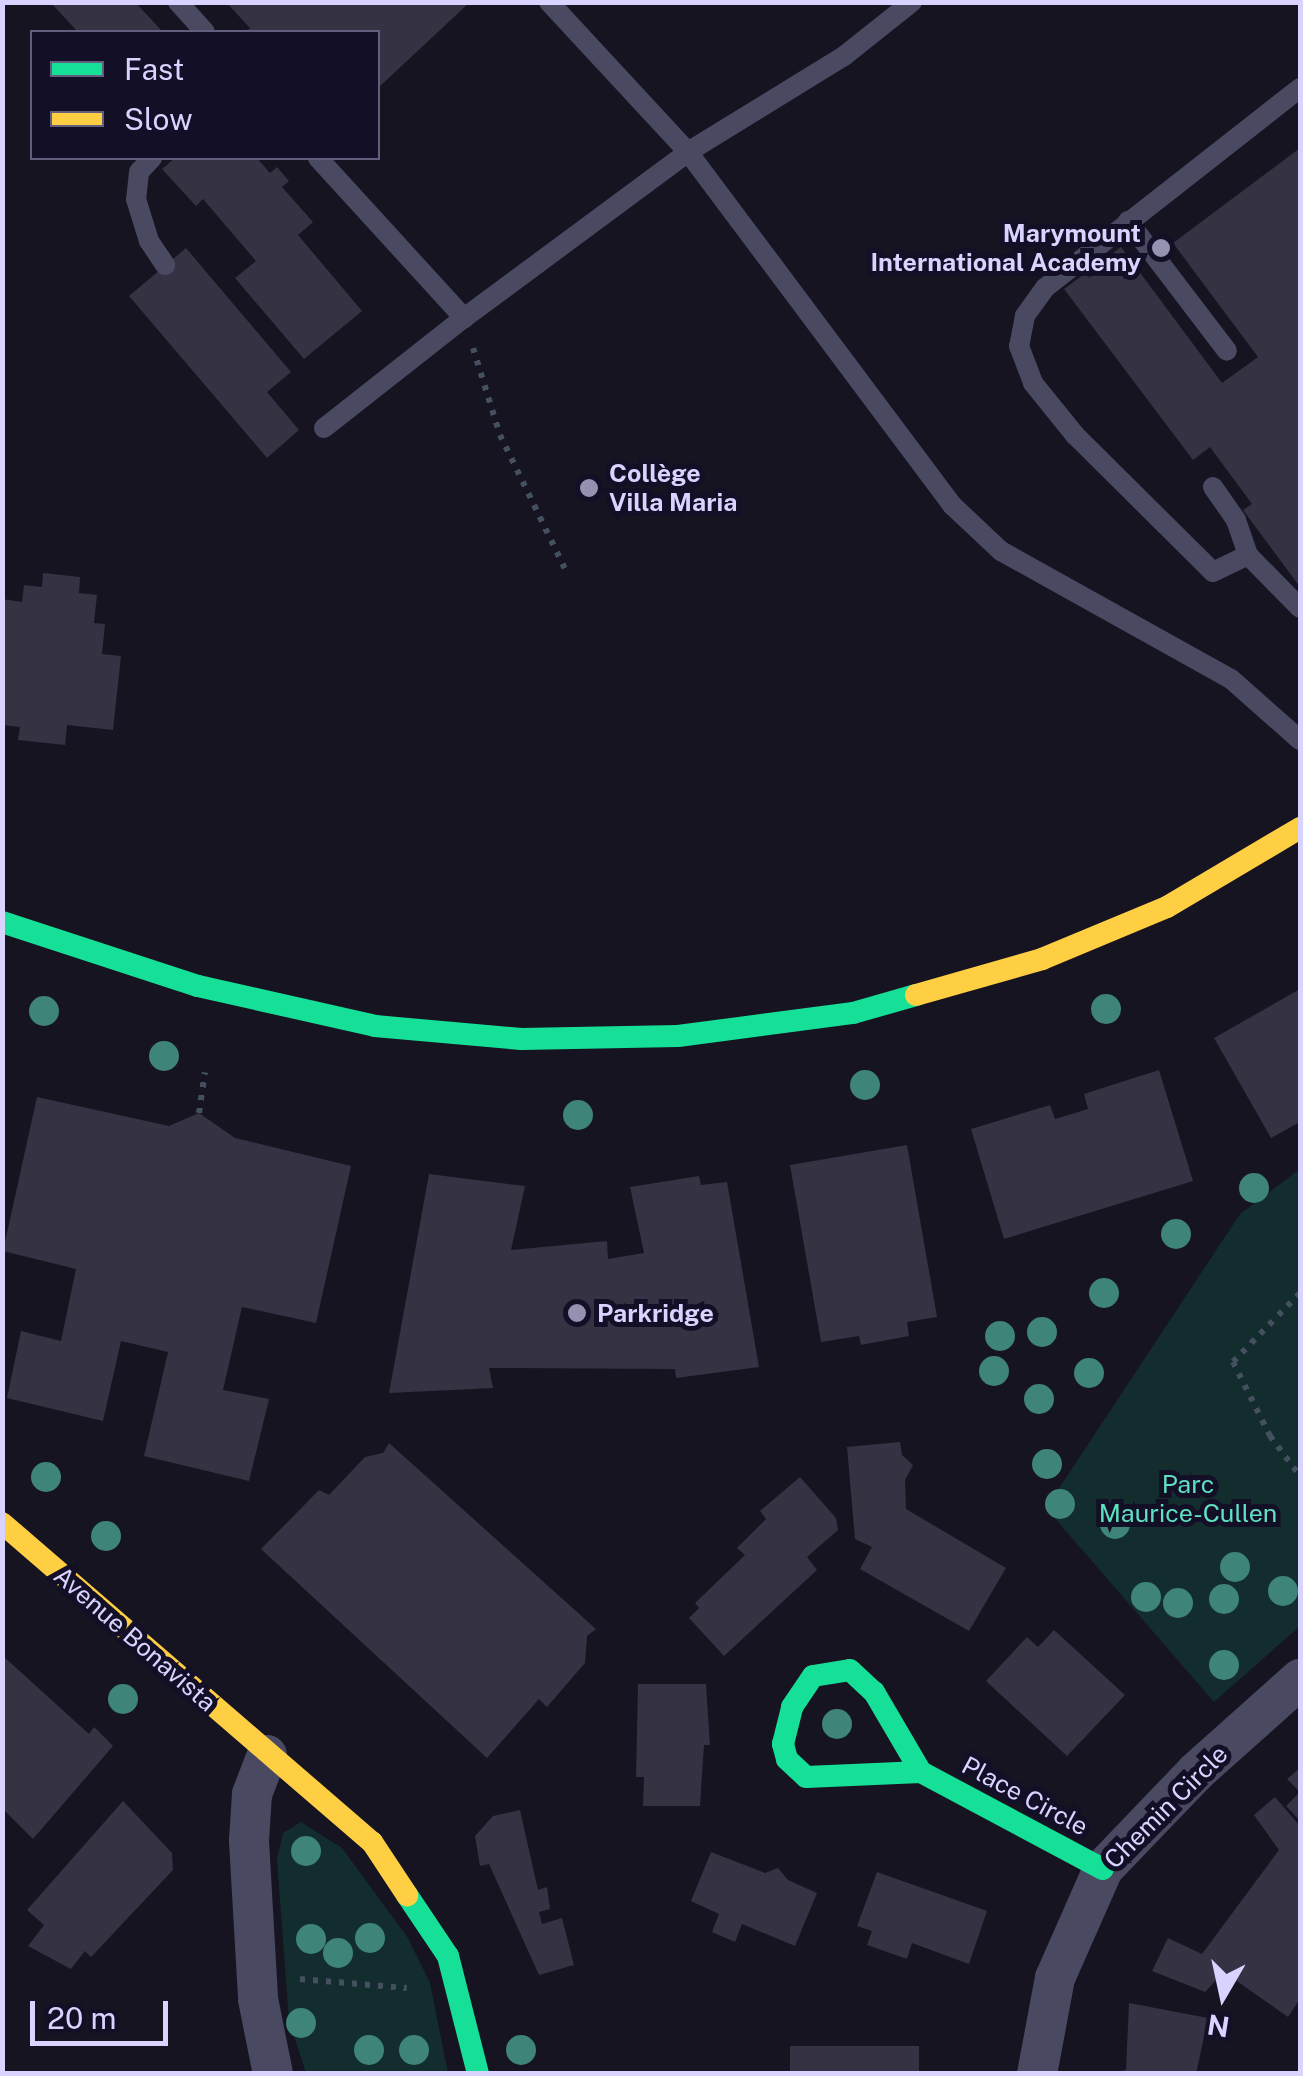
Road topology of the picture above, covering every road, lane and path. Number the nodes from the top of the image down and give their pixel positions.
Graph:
1 (178, 2) edge
2 (550, 2) edge
3 (912, 2) edge
4 (203, 30) edge
5 (1300, 88) edge
6 (688, 152) junction
7 (150, 160) edge
8 (320, 160) edge
9 (1128, 221) junction
10 (166, 265) dead end
11 (464, 318) junction
12 (474, 349) dead end
13 (1227, 350) dead end
14 (324, 428) dead end
15 (1213, 487) dead end
16 (1248, 554) junction
17 (566, 571) dead end
18 (1300, 608) edge
19 (1300, 740) edge
20 (1300, 828) edge
21 (2, 922) edge
22 (205, 1072) dead end
23 (198, 1113) dead end
24 (1300, 1293) edge
25 (1300, 1476) edge
26 (2, 1523) edge
27 (1300, 1679) edge
28 (267, 1755) junction
29 (921, 1772) junction
30 (1103, 1869) junction
31 (284, 1979) dead end
32 (371, 1984) junction
33 (416, 1987) dead end
34 (370, 1994) dead end
35 (273, 2074) edge
36 (478, 2074) edge
37 (1037, 2074) edge

1 - 4 lane
2 - 6 lane
3 - 6 lane
5 - 9 lane
6 - 11 lane
6 - 19 lane
7 - 10 lane
8 - 11 lane
9 - 13 lane
9 - 16 lane
11 - 14 lane
12 - 17 path
15 - 16 lane
16 - 18 lane
20 - 21 street
22 - 23 path
24 - 25 path
26 - 28 street, Avenue Bonavista
27 - 30 street, Chemin Circle
28 - 35 street
28 - 36 street, Avenue Bonavista
29 - 29 street, Place Circle
29 - 30 street, Place Circle
30 - 37 street, Chemin Circle
31 - 32 path
32 - 33 path
32 - 34 path

